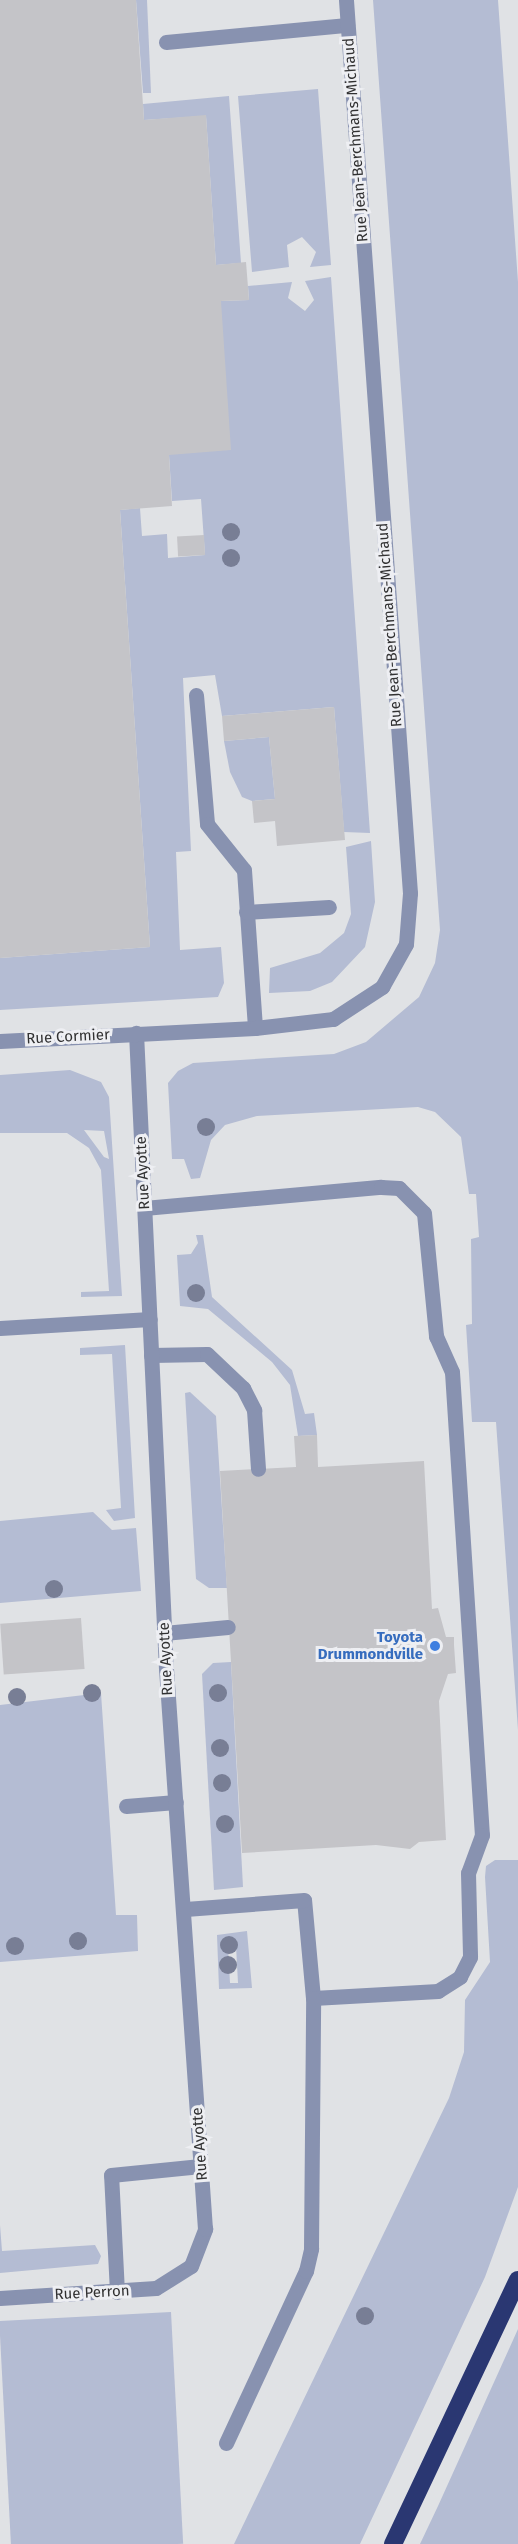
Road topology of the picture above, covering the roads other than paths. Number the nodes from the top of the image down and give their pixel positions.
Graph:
1 (346, 0) edge
2 (347, 25) junction
3 (166, 42) dead end
4 (196, 695) dead end
5 (329, 907) dead end
6 (246, 912) junction
7 (255, 1028) junction
8 (136, 1034) junction
9 (0, 1041) edge
10 (144, 1208) junction
11 (150, 1318) junction
12 (0, 1328) edge
13 (151, 1355) junction
14 (258, 1469) dead end
15 (228, 1627) dead end
16 (164, 1633) junction
17 (177, 1802) junction
18 (126, 1806) dead end
19 (185, 1909) junction
20 (313, 1998) junction
21 (201, 2166) junction
22 (181, 2276) joint
23 (518, 2280) edge
24 (117, 2292) junction
25 (0, 2298) edge
26 (226, 2443) dead end
27 (393, 2544) edge

1 - 2 street, Rue Jean-Berchmans-Michaud
2 - 3 street
2 - 7 street, Rue Jean-Berchmans-Michaud
4 - 6 street
5 - 6 street
6 - 7 street
7 - 8 street, Rue Jean-Berchmans-Michaud
8 - 9 street, Rue Cormier
8 - 10 street, Rue Ayotte
10 - 11 street, Rue Ayotte
10 - 20 street
11 - 12 street
11 - 13 street, Rue Ayotte
13 - 14 street
13 - 16 street, Rue Ayotte
15 - 16 street
16 - 17 street, Rue Ayotte
17 - 18 street
17 - 19 street, Rue Ayotte
19 - 20 street
19 - 21 street, Rue Ayotte
20 - 26 street
21 - 22 street, Rue Ayotte
21 - 24 street
22 - 24 street, Rue Perron
23 - 27 highway
24 - 25 street, Rue Perron

